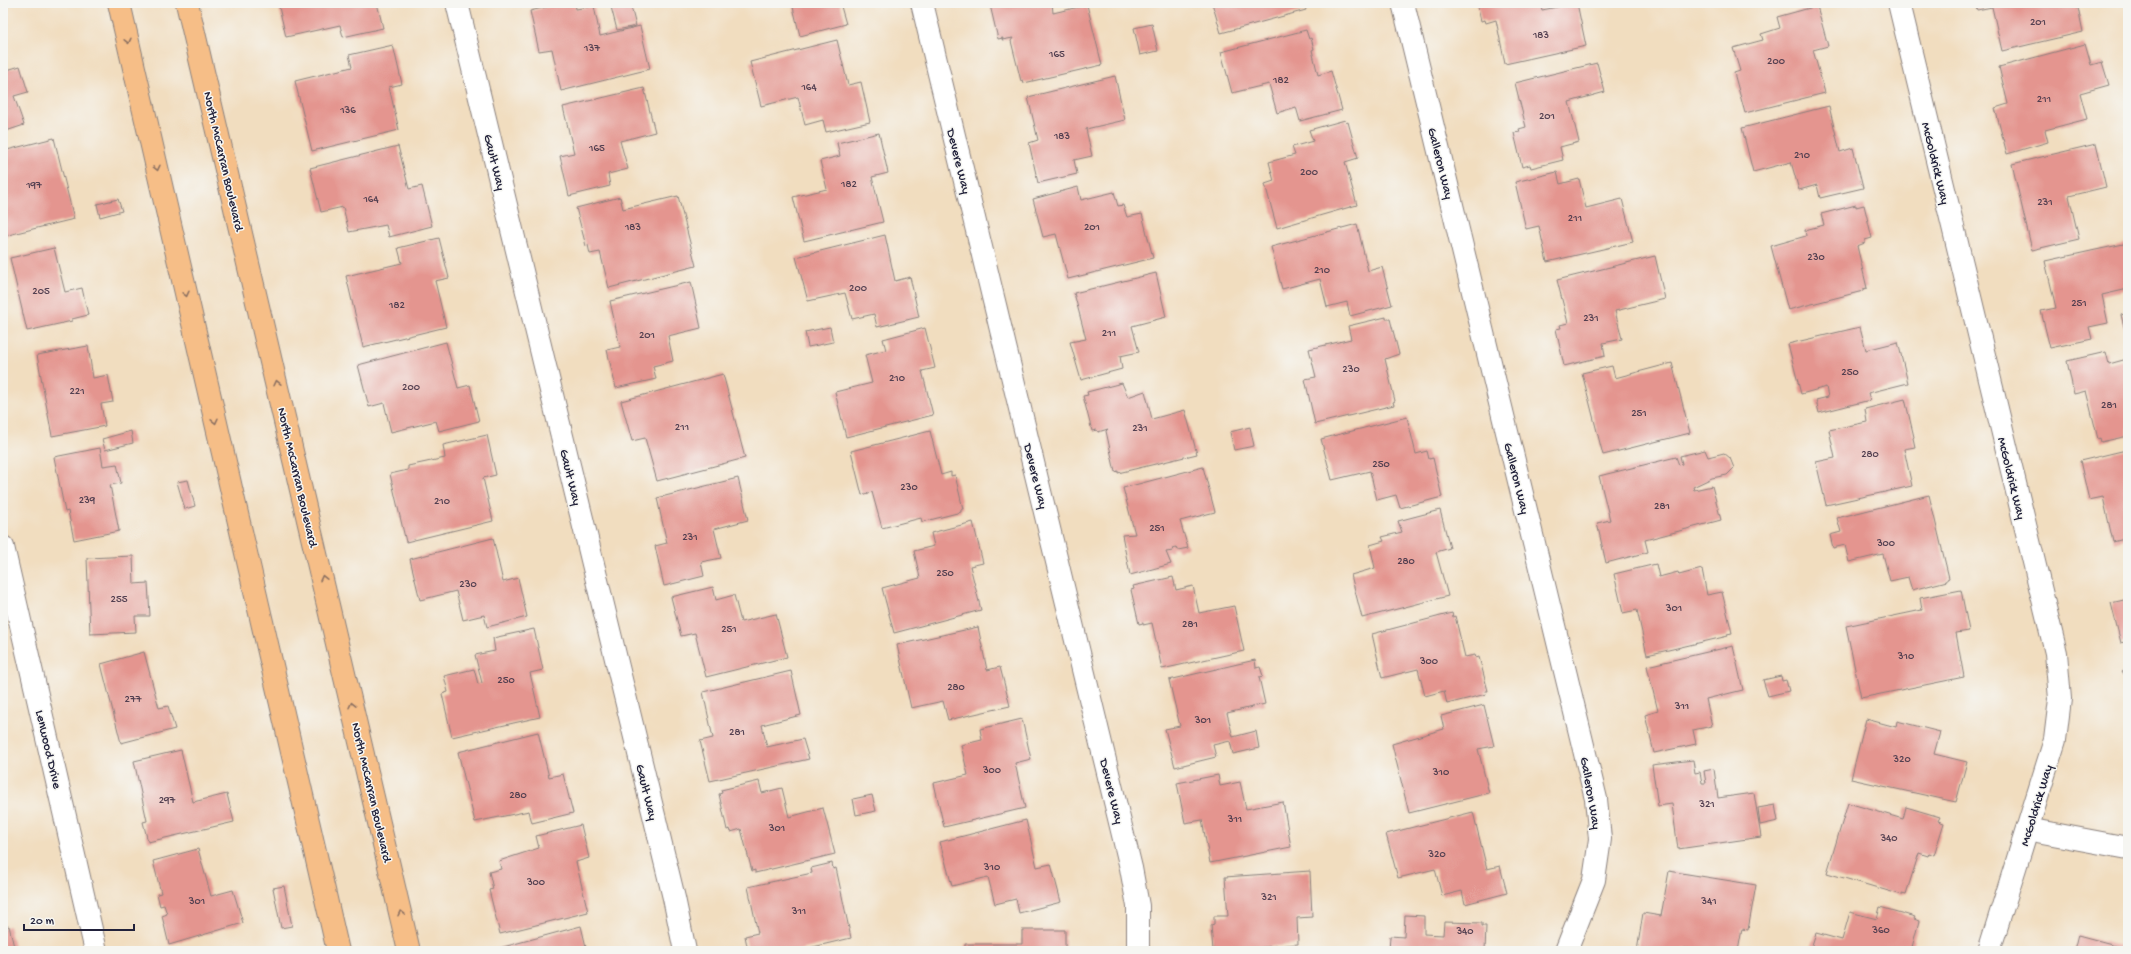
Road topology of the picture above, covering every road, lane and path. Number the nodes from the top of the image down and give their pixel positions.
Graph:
1 (119, 3) edge
2 (187, 3) edge
3 (457, 3) edge
4 (922, 3) edge
5 (1403, 3) edge
6 (1899, 3) edge
7 (3, 547) edge
8 (2027, 830) junction
9 (2128, 848) edge
10 (96, 951) edge
11 (338, 951) edge
12 (409, 951) edge
13 (685, 951) edge
14 (1138, 951) edge
15 (1566, 951) edge
16 (1989, 951) edge

1 -> 11 main road
12 -> 2 main road, North McCarran Boulevard
3 - 13 street, Gault Way
4 - 14 street, Devere Way
5 - 15 street, Galleron Way
6 - 8 street, McGoldrick Way
7 - 10 street, Lenwood Drive
8 - 9 street
8 - 16 street, McGoldrick Way

